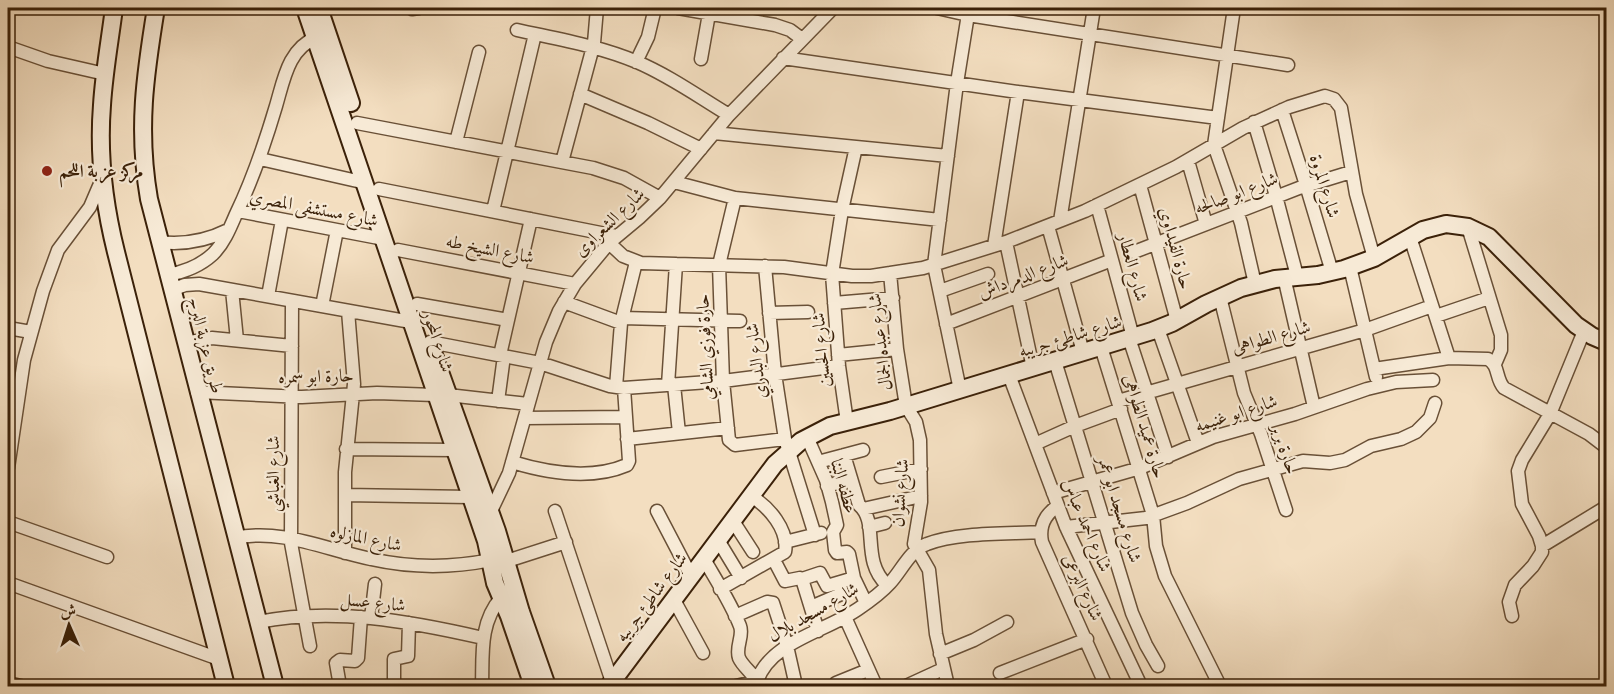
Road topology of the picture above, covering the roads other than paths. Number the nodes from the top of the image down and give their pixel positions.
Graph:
1 (114, 8) edge
2 (156, 8) edge
3 (305, 8) edge
4 (319, 8) edge
5 (597, 8) edge
6 (655, 8) edge
7 (678, 8) edge
8 (833, 8) edge
9 (937, 8) edge
10 (1094, 8) edge
11 (1234, 8) edge
12 (710, 10) edge
13 (968, 11) edge
14 (517, 30) dead end
15 (535, 34) junction
16 (1090, 34) junction
17 (317, 37) junction
18 (802, 39) junction
19 (8, 47) edge
20 (593, 48) junction
21 (478, 52) dead end
22 (1227, 55) junction
23 (783, 58) junction
24 (701, 59) dead end
25 (636, 62) junction
26 (1288, 65) dead end
27 (105, 74) junction
28 (957, 83) junction
29 (1018, 92) junction
30 (580, 94) junction
31 (1080, 99) junction
32 (1281, 110) junction
33 (729, 115) junction
34 (1218, 118) junction
35 (1254, 122) junction
36 (357, 123) junction
37 (714, 133) junction
38 (456, 142) junction
39 (1214, 145) junction
40 (856, 147) junction
41 (701, 149) junction
42 (507, 152) junction
43 (948, 156) junction
44 (260, 159) junction
45 (1188, 161) junction
46 (562, 162) junction
47 (1351, 172) junction
48 (103, 178) junction
49 (674, 182) junction
50 (1140, 185) junction
51 (1306, 185) junction
52 (372, 186) junction
53 (1276, 196) junction
54 (660, 198) junction
55 (735, 198) junction
56 (1097, 205) junction
57 (843, 210) junction
58 (238, 211) junction
59 (493, 212) junction
60 (1238, 212) junction
61 (531, 219) junction
62 (282, 220) junction
63 (940, 220) junction
64 (1060, 221) junction
65 (1206, 224) junction
66 (1048, 226) junction
67 (1468, 227) junction
68 (228, 230) junction
69 (337, 230) junction
70 (1410, 237) junction
71 (384, 239) junction
72 (612, 240) junction
73 (159, 242) junction
74 (1156, 243) junction
75 (1000, 244) junction
76 (398, 250) junction
77 (1134, 252) dead end
78 (1374, 258) junction
79 (1112, 260) junction
80 (636, 262) junction
81 (676, 264) junction
82 (720, 265) junction
83 (934, 265) junction
84 (765, 266) junction
85 (1350, 267) junction
86 (1332, 272) junction
87 (519, 273) junction
88 (890, 273) junction
89 (832, 274) junction
90 (988, 274) dead end
91 (1291, 277) junction
92 (1063, 280) junction
93 (169, 282) junction
94 (574, 284) junction
95 (1255, 284) junction
96 (232, 290) junction
97 (939, 291) junction
98 (268, 297) junction
99 (1017, 297) junction
100 (1220, 297) junction
101 (893, 298) junction
102 (1490, 298) junction
103 (292, 301) junction
104 (564, 302) junction
105 (834, 303) junction
106 (417, 304) junction
107 (322, 306) junction
108 (348, 311) junction
109 (1434, 311) junction
110 (808, 312) dead end
111 (769, 313) junction
112 (672, 319) junction
113 (508, 320) junction
114 (721, 320) junction
115 (621, 321) junction
116 (740, 321) dead end
117 (1177, 321) junction
118 (411, 322) junction
119 (946, 324) junction
120 (8, 328) edge
121 (1158, 329) junction
122 (1365, 330) junction
123 (1584, 331) junction
124 (31, 332) junction
125 (1131, 338) junction
126 (237, 340) junction
127 (430, 342) junction
128 (1606, 342) edge
129 (185, 343) junction
130 (292, 346) junction
131 (1101, 347) junction
132 (1300, 348) junction
133 (897, 349) junction
134 (1083, 352) junction
135 (502, 356) junction
136 (1449, 358) junction
137 (839, 360) junction
138 (1055, 361) junction
139 (540, 363) junction
140 (1495, 364) junction
141 (1237, 366) junction
142 (1033, 368) junction
143 (1374, 369) junction
144 (775, 374) junction
145 (1009, 375) junction
146 (1432, 380) dead end
147 (723, 381) junction
148 (1177, 382) junction
149 (671, 385) junction
150 (1378, 386) junction
151 (620, 387) junction
152 (960, 390) junction
153 (197, 392) junction
154 (1147, 392) junction
155 (354, 394) junction
156 (442, 395) junction
157 (292, 396) junction
158 (498, 400) junction
159 (1435, 403) dead end
160 (528, 404) junction
161 (1120, 405) junction
162 (906, 406) junction
163 (1314, 407) junction
164 (1550, 414) junction
165 (626, 417) junction
166 (525, 418) junction
167 (847, 422) junction
168 (1258, 424) junction
169 (1075, 426) junction
170 (728, 428) junction
171 (679, 433) junction
172 (807, 437) junction
173 (627, 439) junction
174 (1198, 443) junction
175 (1035, 444) junction
176 (787, 445) junction
177 (1606, 447) edge
178 (346, 449) junction
179 (454, 450) junction
180 (863, 450) dead end
181 (844, 455) junction
182 (1168, 457) junction
183 (512, 462) junction
184 (818, 462) junction
185 (8, 465) edge
186 (1140, 468) junction
187 (921, 469) junction
188 (1273, 470) junction
189 (881, 477) dead end
190 (851, 479) junction
191 (1093, 482) junction
192 (827, 486) junction
193 (1053, 493) junction
194 (345, 495) junction
195 (751, 496) junction
196 (921, 496) junction
197 (470, 497) junction
198 (1058, 506) junction
199 (1606, 507) edge
200 (863, 509) junction
201 (1286, 510) dead end
202 (555, 511) dead end
203 (657, 511) dead end
204 (490, 512) junction
205 (1153, 515) junction
206 (733, 521) junction
207 (8, 522) edge
208 (885, 523) dead end
209 (1106, 523) junction
210 (869, 527) junction
211 (1066, 527) junction
212 (834, 530) junction
213 (1041, 532) junction
214 (815, 535) junction
215 (235, 538) junction
216 (291, 538) junction
217 (718, 540) junction
218 (566, 542) junction
219 (785, 542) junction
220 (1542, 546) junction
221 (916, 550) junction
222 (753, 552) dead end
223 (345, 553) junction
224 (107, 557) dead end
225 (704, 559) junction
226 (499, 560) junction
227 (774, 560) junction
228 (691, 576) junction
229 (741, 578) junction
230 (854, 578) junction
231 (802, 579) junction
232 (8, 583) edge
233 (838, 583) junction
234 (375, 584) dead end
235 (887, 585) junction
236 (720, 589) junction
237 (501, 598) junction
238 (674, 600) junction
239 (866, 603) junction
240 (810, 607) junction
241 (1512, 615) dead end
242 (304, 616) junction
243 (735, 616) junction
244 (366, 617) junction
245 (845, 617) junction
246 (258, 622) junction
247 (1007, 622) dead end
248 (409, 623) junction
249 (818, 631) junction
250 (483, 638) junction
251 (1087, 639) junction
252 (310, 646) dead end
253 (787, 646) junction
254 (703, 653) dead end
255 (940, 654) junction
256 (219, 659) junction
257 (1158, 666) dead end
258 (943, 669) junction
259 (868, 670) junction
260 (1000, 673) dead end
261 (8, 683) edge
262 (614, 683) edge
263 (836, 683) dead end
264 (757, 684) edge
265 (533, 686) edge
266 (21, 687) edge
267 (226, 687) edge
268 (275, 687) edge
269 (340, 687) edge
270 (394, 687) edge
271 (482, 687) edge
272 (547, 687) edge
273 (736, 687) edge
274 (796, 687) edge
275 (876, 687) edge
276 (906, 687) edge
277 (948, 687) edge
278 (1106, 687) edge
279 (1141, 687) edge
280 (1220, 687) edge

1 - 27 street
2 - 73 street, طريق عزبة البرج
3 - 17 street, شارع المحور
4 - 36 street, شارع المحور
5 - 20 street
6 - 25 street
7 - 12 street
8 - 18 street, شارع الشعراوى
9 - 13 street
10 - 16 street
11 - 22 street
12 - 18 street
12 - 24 street
13 - 16 street
13 - 28 street
14 - 15 street
15 - 20 street
15 - 42 street
16 - 22 street
16 - 31 street
17 - 44 street
17 - 52 street, شارع المحور
18 - 23 street, شارع الشعراوى
19 - 27 street
20 - 25 street
20 - 30 street
21 - 38 street
22 - 26 street
22 - 34 street
23 - 28 street
23 - 33 street, شارع الشعراوى
25 - 33 street
27 - 48 street
28 - 29 street
28 - 43 street
29 - 31 street
29 - 75 street
30 - 41 street
30 - 46 street
31 - 34 street
31 - 64 street
32 - 35 street
32 - 47 street
32 - 51 street, شارع المروة
33 - 37 street, شارع الشعراوى
34 - 39 street
35 - 39 street
35 - 53 street
36 - 38 street
36 - 52 street, شارع المحور
37 - 40 street
37 - 41 street, شارع الشعراوى
38 - 42 street
39 - 45 street
39 - 60 street
40 - 43 street
40 - 57 street, شارع الحسين
41 - 49 street, شارع الشعراوى
42 - 46 street
42 - 59 street
43 - 63 street
44 - 52 street
44 - 58 street
45 - 50 street
45 - 65 street
46 - 54 street
47 - 51 street, شارع ابو صالحه
47 - 78 street
48 - 124 street
48 - 256 street
49 - 54 street, شارع الشعراوى
49 - 55 street
50 - 56 street
50 - 74 street, حارة الفيداوي
51 - 53 street, شارع ابو صالحه
51 - 86 street, شارع المروة
52 - 59 street
52 - 71 street, شارع المحور
52 - 76 street, شارع المحور
53 - 60 street, شارع ابو صالحه
53 - 91 street
54 - 72 street, شارع الشعراوى
55 - 57 street
55 - 82 street, حارة فوزي الشامي
56 - 64 street
56 - 79 street, شارع العطار
57 - 63 street
57 - 89 street, شارع الحسين
58 - 62 street, شارع مستشفى المصري
58 - 68 street
59 - 61 street
60 - 65 street, شارع ابو صالحه
60 - 95 street
61 - 72 street
61 - 87 street
62 - 69 street, شارع مستشفى المصري
62 - 98 street
63 - 83 street
64 - 66 street
65 - 74 street, شارع ابو صالحه
66 - 75 street
66 - 92 street
67 - 70 street, شارع شاطئ جريبه
67 - 102 street
67 - 123 street, شارع شاطئ جريبه
68 - 73 street
68 - 93 street
69 - 71 street, شارع مستشفى المصري
69 - 107 street
70 - 78 street, شارع شاطئ جريبه
70 - 109 street
71 - 118 street, شارع المحور
72 - 80 street
72 - 94 street, شارع الشعراوى
73 - 93 street, طريق عزبة البرج
74 - 77 street, شارع ابو صالحه
74 - 117 street, حارة الفيداوي
75 - 83 street
75 - 99 street
76 - 87 street, شارع الشيخ طه
76 - 106 street, شارع المحور
78 - 85 street, شارع شاطئ جريبه
79 - 92 street, شارع الدمرداش
79 - 125 street, شارع العطار
80 - 81 street
80 - 115 street
81 - 82 street
81 - 112 street
82 - 84 street
82 - 114 street, حارة فوزي الشامي
83 - 88 street
83 - 97 street
84 - 89 street
84 - 111 street, شارع البدري
85 - 86 street, شارع شاطئ جريبه
85 - 122 street
86 - 91 street, شارع شاطئ جريبه
87 - 94 street, شارع الشيخ طه
87 - 113 street
88 - 89 street
88 - 101 street, شارع عبده الجمال
89 - 105 street, شارع الحسين
90 - 97 street
91 - 95 street, شارع شاطئ جريبه
91 - 132 street
92 - 99 street, شارع الدمرداش
92 - 134 street
93 - 96 street
93 - 129 street, طريق عزبة البرج
94 - 104 street, شارع الشعراوى
95 - 100 street, شارع شاطئ جريبه
96 - 98 street
96 - 126 street
97 - 119 street
98 - 103 street
99 - 119 street, شارع الدمرداش
99 - 142 street
100 - 117 street, شارع شاطئ جريبه
100 - 141 street, حارة بربر
101 - 105 street
101 - 133 street, شارع عبده الجمال
102 - 109 street, شارع الطواهى
102 - 140 street
103 - 107 street
103 - 130 street, شارع الغباشي
104 - 115 street
104 - 139 street, شارع الشعراوى
105 - 137 street, شارع الحسين
106 - 113 street
106 - 127 street, شارع المحور
107 - 108 street
108 - 118 street
108 - 155 street
109 - 122 street, شارع الطواهى
109 - 136 street
110 - 111 street
111 - 144 street, شارع البدري
112 - 114 street
112 - 115 street
112 - 149 street
113 - 135 street
114 - 116 street
114 - 147 street, حارة فوزي الشامي
115 - 151 street
117 - 121 street, شارع شاطئ جريبه
118 - 156 street, شارع المحور
119 - 152 street
120 - 124 street
121 - 125 street, شارع شاطئ جريبه
121 - 148 street
122 - 132 street, شارع الطواهى
122 - 143 street
123 - 128 street, شارع شاطئ جريبه
123 - 164 street
124 - 185 street
125 - 131 street, شارع شاطئ جريبه
125 - 154 street, شارع العطار
126 - 129 street
126 - 130 street
127 - 135 street
127 - 156 street, شارع المحور
129 - 153 street, طريق عزبة البرج
130 - 157 street, شارع الغباشي
131 - 134 street, شارع شاطئ جريبه
131 - 161 street, حارة عميد الطواهى
132 - 141 street, شارع الطواهى
132 - 163 street
133 - 137 street
133 - 162 street, شارع عبده الجمال
134 - 138 street, شارع شاطئ جريبه
135 - 139 street
135 - 158 street
136 - 140 street
136 - 143 street
137 - 144 street
137 - 167 street, شارع الحسين
138 - 142 street, شارع شاطئ جريبه
138 - 169 street, شارع مسجد ابو عمر
139 - 151 street
139 - 160 street, شارع الشعراوى
140 - 164 street
141 - 148 street, شارع الطواهى
141 - 168 street, حارة بربر
142 - 145 street, شارع شاطئ جريبه
143 - 150 street
144 - 147 street
144 - 176 street, شارع البدري
145 - 152 street, شارع شاطئ جريبه
145 - 175 street, شارع احمد عباس
146 - 150 street, شارع ابو غنيمه
147 - 149 street
147 - 170 street, حارة فوزي الشامي
148 - 154 street, شارع الطواهى
148 - 174 street
149 - 151 street
149 - 171 street
150 - 163 street, شارع ابو غنيمه
151 - 165 street
152 - 162 street, شارع شاطئ جريبه
153 - 157 street, حارة ابو سمره
153 - 215 street, طريق عزبة البرج
154 - 161 street, شارع الطواهى
154 - 182 street, شارع العطار
155 - 156 street, حارة ابو سمره
155 - 157 street, حارة ابو سمره
155 - 178 street
156 - 158 street, حارة ابو سمره
156 - 179 street, شارع المحور
156 - 204 street, شارع المحور
157 - 216 street, شارع الغباشي
158 - 160 street, حارة ابو سمره
159 - 188 street
160 - 166 street, شارع الشعراوى
161 - 169 street, شارع الطواهى
161 - 186 street, حارة عميد الطواهى
162 - 167 street, شارع شاطئ جريبه
162 - 187 street, شارع نشوان
163 - 168 street, شارع ابو غنيمه
164 - 177 street
164 - 220 street
165 - 166 street
165 - 173 street
166 - 183 street, شارع الشعراوى
167 - 172 street, شارع شاطئ جريبه
168 - 174 street, شارع ابو غنيمه
168 - 188 street, حارة بربر
169 - 175 street, شارع الطواهى
169 - 191 street, شارع مسجد ابو عمر
170 - 171 street
170 - 176 street
171 - 173 street
172 - 176 street, شارع شاطئ جريبه
172 - 184 street, عطفه البنا
173 - 183 street
174 - 182 street, شارع ابو غنيمه
175 - 193 street, شارع احمد عباس
176 - 195 street, شارع شاطئ جريبه
176 - 214 street, شارع البدري
178 - 179 street
178 - 194 street
179 - 197 street, شارع المحور
180 - 181 street
181 - 184 street
181 - 190 street
182 - 186 street, شارع ابو غنيمه
183 - 204 street, شارع الشعراوى
184 - 192 street, عطفه البنا
186 - 191 street, شارع ابو غنيمه
186 - 205 street, حارة عميد الطواهى
187 - 189 street
187 - 196 street, شارع نشوان
188 - 201 street, حارة بربر
188 - 205 street
190 - 192 street
190 - 200 street
191 - 193 street, شارع ابو غنيمه
191 - 209 street, شارع مسجد ابو عمر
192 - 212 street, عطفه البنا
193 - 198 street, شارع احمد عباس
194 - 197 street
194 - 223 street
195 - 206 street, شارع شاطئ جريبه
195 - 219 street
196 - 200 street, عطفه البنا
196 - 221 street, شارع نشوان
197 - 226 street, شارع المحور
198 - 211 street, شارع احمد عباس
198 - 213 street
199 - 220 street
200 - 210 street
202 - 218 street
203 - 228 street
204 - 226 street, شارع المحور
205 - 209 street
205 - 280 street, حارة عميد الطواهى
206 - 217 street, شارع شاطئ جريبه
206 - 222 street
207 - 224 street
208 - 210 street
209 - 211 street
209 - 257 street, شارع مسجد ابو عمر
210 - 235 street
211 - 279 street, شارع احمد عباس
212 - 214 street
212 - 230 street, عطفه البنا
213 - 221 street
213 - 251 street, شارع البرعى
214 - 219 street
215 - 216 street, شارع المازلوه
215 - 246 street, طريق عزبة البرج
216 - 223 street, شارع المازلوه
216 - 242 street, شارع الغباشي
217 - 225 street, شارع شاطئ جريبه
217 - 229 street
218 - 226 street, شارع المازلوه
218 - 262 street
219 - 227 street
220 - 241 street
221 - 235 street, شارع مسجد بلال
221 - 255 street, شارع نشوان
223 - 226 street, شارع المازلوه
225 - 228 street, شارع شاطئ جريبه
225 - 236 street
226 - 237 street, شارع المحور
226 - 272 street, شارع المحور
227 - 229 street
227 - 231 street
228 - 238 street, شارع شاطئ جريبه
229 - 236 street
230 - 233 street
230 - 239 street, عطفه البنا
231 - 233 street
231 - 240 street
232 - 256 street
233 - 240 street
234 - 244 street
235 - 239 street, شارع مسجد بلال
236 - 243 street
237 - 250 street
237 - 265 street, شارع المحور
238 - 254 street
238 - 262 street, شارع شاطئ جريبه
239 - 245 street, شارع مسجد بلال
240 - 249 street
242 - 244 street, شارع عسل
242 - 246 street, شارع عسل
242 - 252 street, شارع الغباشي
243 - 253 street
243 - 264 street
244 - 248 street, شارع عسل
244 - 269 street
245 - 249 street, شارع مسجد بلال
245 - 259 street
246 - 268 street, طريق عزبة البرج
247 - 255 street
248 - 250 street, شارع عسل
248 - 270 street
249 - 253 street, شارع مسجد بلال
250 - 271 street
251 - 260 street
251 - 278 street, شارع البرعى
253 - 264 street, شارع مسجد بلال
253 - 274 street
255 - 258 street, شارع نشوان
256 - 267 street
258 - 276 street
258 - 277 street, شارع نشوان
259 - 263 street
259 - 275 street
261 - 266 street
264 - 273 street

